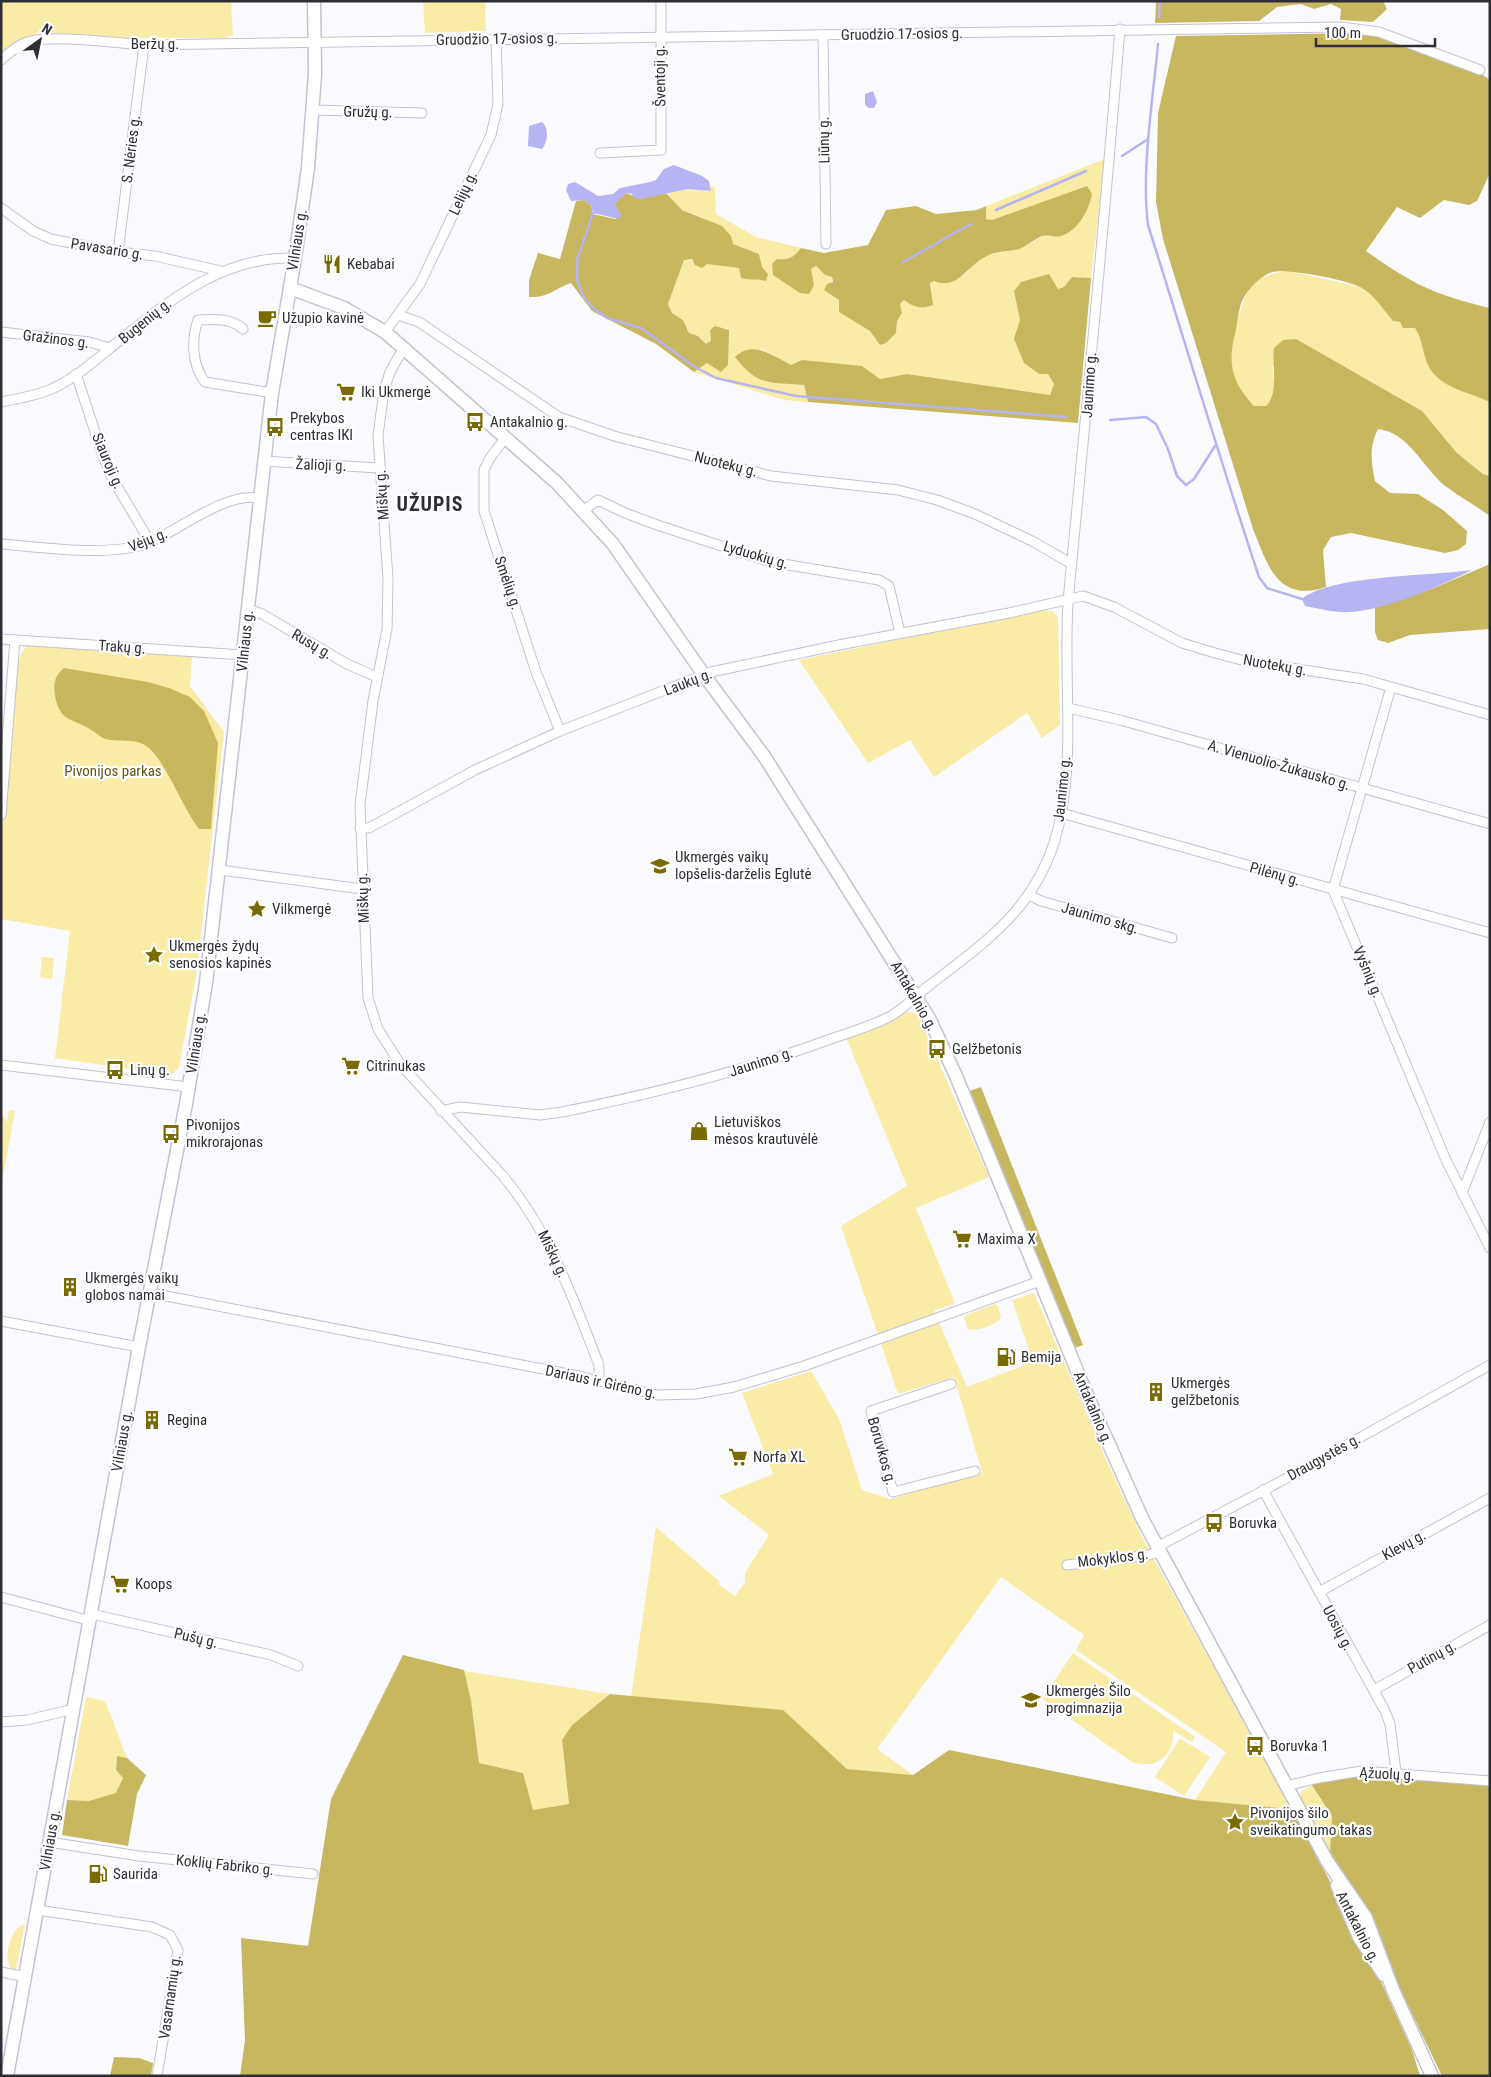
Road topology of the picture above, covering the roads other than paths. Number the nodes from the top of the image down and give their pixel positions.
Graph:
1 (314, 1) edge
2 (661, 1) edge
3 (1120, 29) junction
4 (823, 35) junction
5 (660, 36) junction
6 (496, 40) junction
7 (316, 42) junction
8 (144, 45) junction
9 (1, 60) edge
10 (1480, 70) dead end
11 (314, 110) junction
12 (422, 113) dead end
13 (600, 153) dead end
14 (1, 208) edge
15 (826, 244) dead end
16 (118, 252) junction
17 (295, 258) junction
18 (221, 271) junction
19 (290, 288) junction
20 (398, 315) junction
21 (243, 329) dead end
22 (1, 332) edge
23 (385, 332) junction
24 (110, 348) junction
25 (404, 349) junction
26 (76, 374) junction
27 (272, 393) junction
28 (1, 402) edge
29 (506, 437) junction
30 (263, 460) junction
31 (380, 468) junction
32 (258, 498) junction
33 (584, 510) junction
34 (150, 542) junction
35 (1, 544) edge
36 (1072, 564) junction
37 (1069, 599) junction
38 (248, 609) junction
39 (900, 633) junction
40 (1, 639) edge
41 (15, 640) junction
42 (243, 655) junction
43 (704, 675) junction
44 (377, 677) junction
45 (1391, 687) junction
46 (1068, 708) junction
47 (1490, 715) edge
48 (560, 731) junction
49 (1362, 789) junction
50 (1061, 813) junction
51 (1, 815) edge
52 (1490, 824) edge
53 (360, 828) junction
54 (220, 870) junction
55 (362, 889) junction
56 (1333, 890) junction
57 (1029, 895) junction
58 (1490, 933) edge
59 (1172, 938) dead end
60 (917, 997) junction
61 (1, 1065) edge
62 (189, 1087) junction
63 (441, 1111) junction
64 (1490, 1122) edge
65 (1462, 1193) junction
66 (1488, 1242) edge
67 (1040, 1281) junction
68 (150, 1293) junction
69 (1, 1321) edge
70 (139, 1347) junction
71 (1490, 1365) edge
72 (599, 1381) junction
73 (951, 1384) dead end
74 (975, 1471) dead end
75 (1263, 1490) junction
76 (1490, 1498) edge
77 (1158, 1549) junction
78 (1067, 1565) dead end
79 (1319, 1592) junction
80 (1, 1597) edge
81 (91, 1618) junction
82 (1490, 1624) edge
83 (298, 1666) dead end
84 (1374, 1690) junction
85 (74, 1710) junction
86 (1, 1722) edge
87 (1396, 1772) junction
88 (1490, 1781) edge
89 (1286, 1786) junction
90 (49, 1842) junction
91 (313, 1874) dead end
92 (38, 1910) junction
93 (1, 1972) edge
94 (26, 1977) junction
95 (7, 2076) edge
96 (157, 2076) edge
97 (1432, 2076) edge

1 - 7 main road, Vilniaus g.
2 - 5 street, Šventoji g.
3 - 4 street, Gruodžio 17-osios g.
3 - 10 street, Gruodžio 17-osios g.
3 - 36 street, Jaunimo g.
4 - 5 street, Gruodžio 17-osios g.
4 - 15 street, Liūnų g.
5 - 6 street, Gruodžio 17-osios g.
5 - 13 street, Šventoji g.
6 - 7 street, Gruodžio 17-osios g.
6 - 20 street, Lelijų g.
7 - 8 street, Beržų g.
7 - 11 main road, Vilniaus g.
8 - 9 street, Beržų g.
8 - 16 street, S. Nėries g.
11 - 12 street, Gružų g.
11 - 17 main road, Vilniaus g.
14 - 16 street, Pavasario g.
16 - 18 street, Pavasario g.
17 - 18 street, Bugenių g.
17 - 19 main road, Vilniaus g.
18 - 24 street, Bugenių g.
19 - 23 main road, Antakalnio g.
19 - 27 main road, Vilniaus g.
20 - 23 street, Lelijų g.
20 - 36 street, Nuotekų g.
21 - 27 street
22 - 24 street, Gražinos g.
23 - 25 main road, Antakalnio g.
24 - 26 street, Bugenių g.
25 - 29 main road, Antakalnio g.
25 - 31 street, Miškų g.
26 - 28 street, Bugenių g.
26 - 34 street, Siauroji g.
27 - 30 main road, Vilniaus g.
29 - 33 main road, Antakalnio g.
29 - 48 street, Smėlių g.
30 - 31 street, Žalioji g.
30 - 32 main road, Vilniaus g.
31 - 44 street, Miškų g.
32 - 34 street, Vėjų g.
32 - 38 main road, Vilniaus g.
33 - 39 street, Lyduokių g.
33 - 43 main road, Antakalnio g.
34 - 35 street, Vėjų g.
36 - 37 street, Jaunimo g.
37 - 39 street, Laukų g.
37 - 45 street, Nuotekų g.
37 - 46 street, Jaunimo g.
38 - 42 main road, Vilniaus g.
38 - 44 street, Rusų g.
39 - 43 street, Laukų g.
40 - 41 street, Trakų g.
41 - 42 street, Trakų g.
41 - 51 street
42 - 54 main road, Vilniaus g.
43 - 48 street, Laukų g.
43 - 60 main road, Antakalnio g.
44 - 53 street, Miškų g.
45 - 47 street, Nuotekų g.
45 - 49 street
46 - 49 street, A. Vienuolio-Žukausko g.
46 - 50 street, Jaunimo g.
48 - 53 street, Laukų g.
49 - 52 street, A. Vienuolio-Žukausko g.
49 - 56 street
50 - 56 street, Pilėnų g.
50 - 57 street, Jaunimo g.
53 - 55 street, Miškų g.
54 - 55 street
54 - 62 main road, Vilniaus g.
55 - 63 street, Miškų g.
56 - 58 street, Pilėnų g.
56 - 65 street, Vyšnių g.
57 - 59 street, Jaunimo skg.
57 - 60 street, Jaunimo g.
60 - 63 street, Jaunimo g.
60 - 67 main road, Antakalnio g.
61 - 62 street
62 - 68 main road, Vilniaus g.
63 - 72 street, Miškų g.
64 - 65 street
65 - 66 street, Vyšnių g.
67 - 72 street, Dariaus ir Girėno g.
67 - 77 main road, Antakalnio g.
68 - 70 main road, Vilniaus g.
68 - 72 street, Dariaus ir Girėno g.
69 - 70 street
70 - 81 main road, Vilniaus g.
71 - 75 street, Draugystės g.
73 - 74 street, Boruvkos g.
75 - 77 street, Draugystės g.
75 - 79 street, Uosių g.
76 - 79 street, Klevų g.
77 - 78 street, Mokyklos g.
77 - 89 main road, Antakalnio g.
79 - 84 street, Uosių g.
80 - 81 street, Pušų g.
81 - 83 street, Pušų g.
81 - 85 main road, Vilniaus g.
82 - 84 street, Putinų g.
84 - 87 street, Uosių g.
85 - 86 street
85 - 90 main road, Vilniaus g.
87 - 88 street, Ąžuolų g.
87 - 89 street, Ąžuolų g.
89 - 97 main road, Antakalnio g.
90 - 91 street, Koklių Fabriko g.
90 - 92 main road, Vilniaus g.
92 - 94 main road, Vilniaus g.
92 - 96 street, Vasarnamių g.
93 - 94 street
94 - 95 main road, Vilniaus g.

